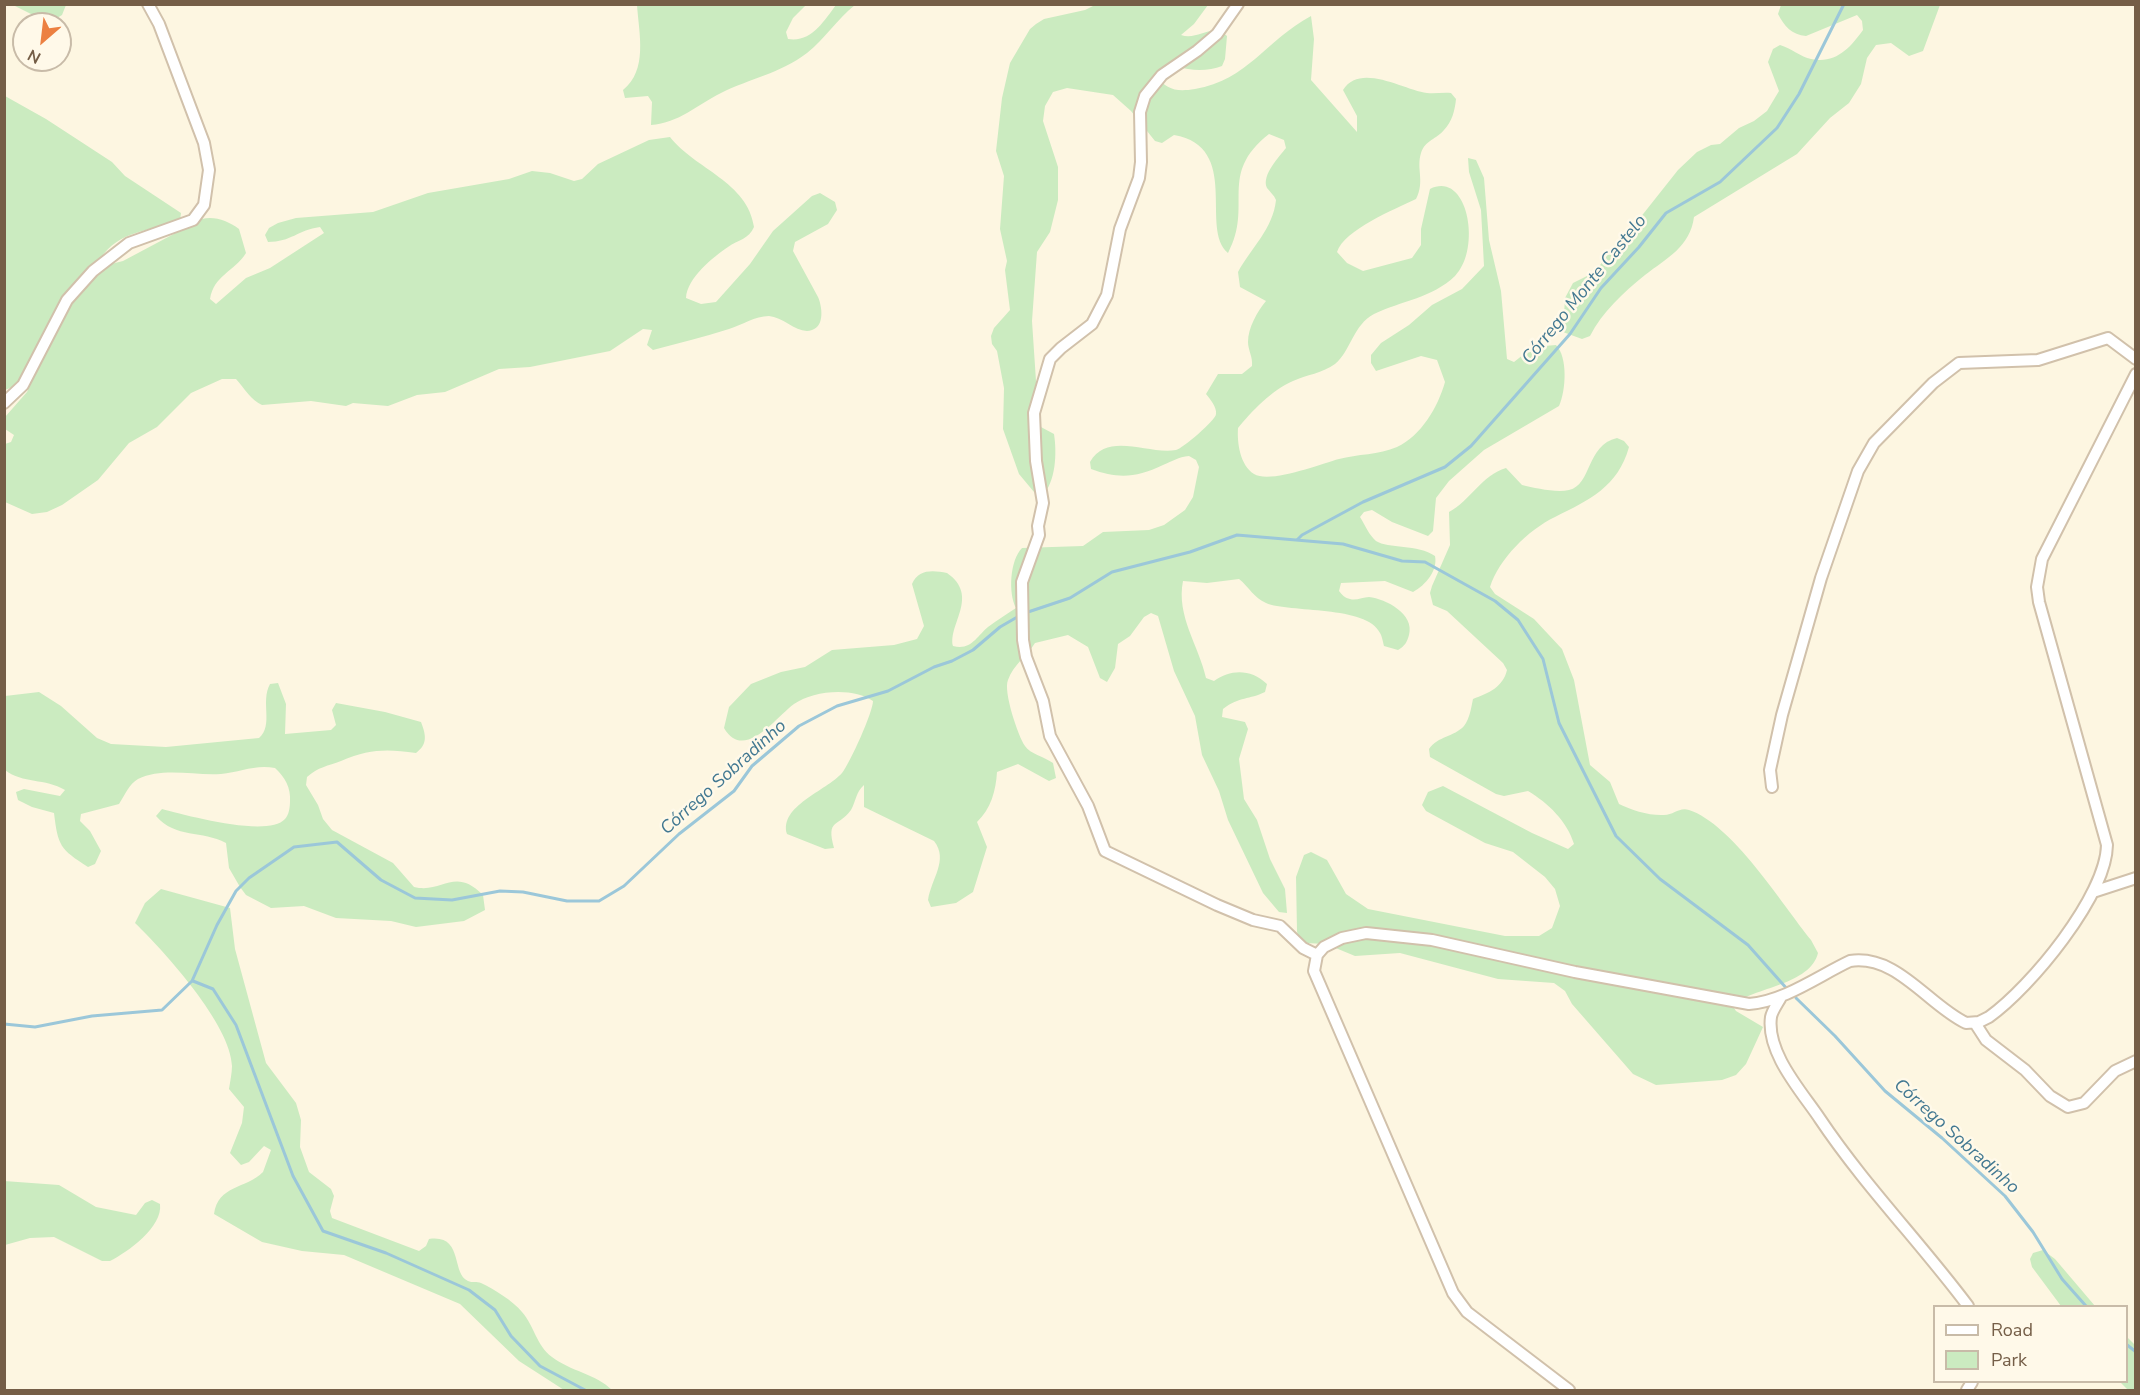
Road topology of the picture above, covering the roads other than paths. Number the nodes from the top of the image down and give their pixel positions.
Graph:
1 (148, 4) edge
2 (1238, 4) edge
3 (2136, 359) edge
4 (2136, 374) edge
5 (4, 403) edge
6 (1772, 787) dead end
7 (2136, 878) edge
8 (2093, 892) junction
9 (1317, 955) junction
10 (1781, 997) junction
11 (1975, 1023) junction
12 (2136, 1061) edge
13 (1967, 1305) edge
14 (1569, 1390) edge

1 - 5 street
2 - 9 street
3 - 6 street
4 - 8 street
7 - 8 street
8 - 11 street
9 - 10 street
9 - 14 street
10 - 11 street
10 - 13 street
11 - 12 street

